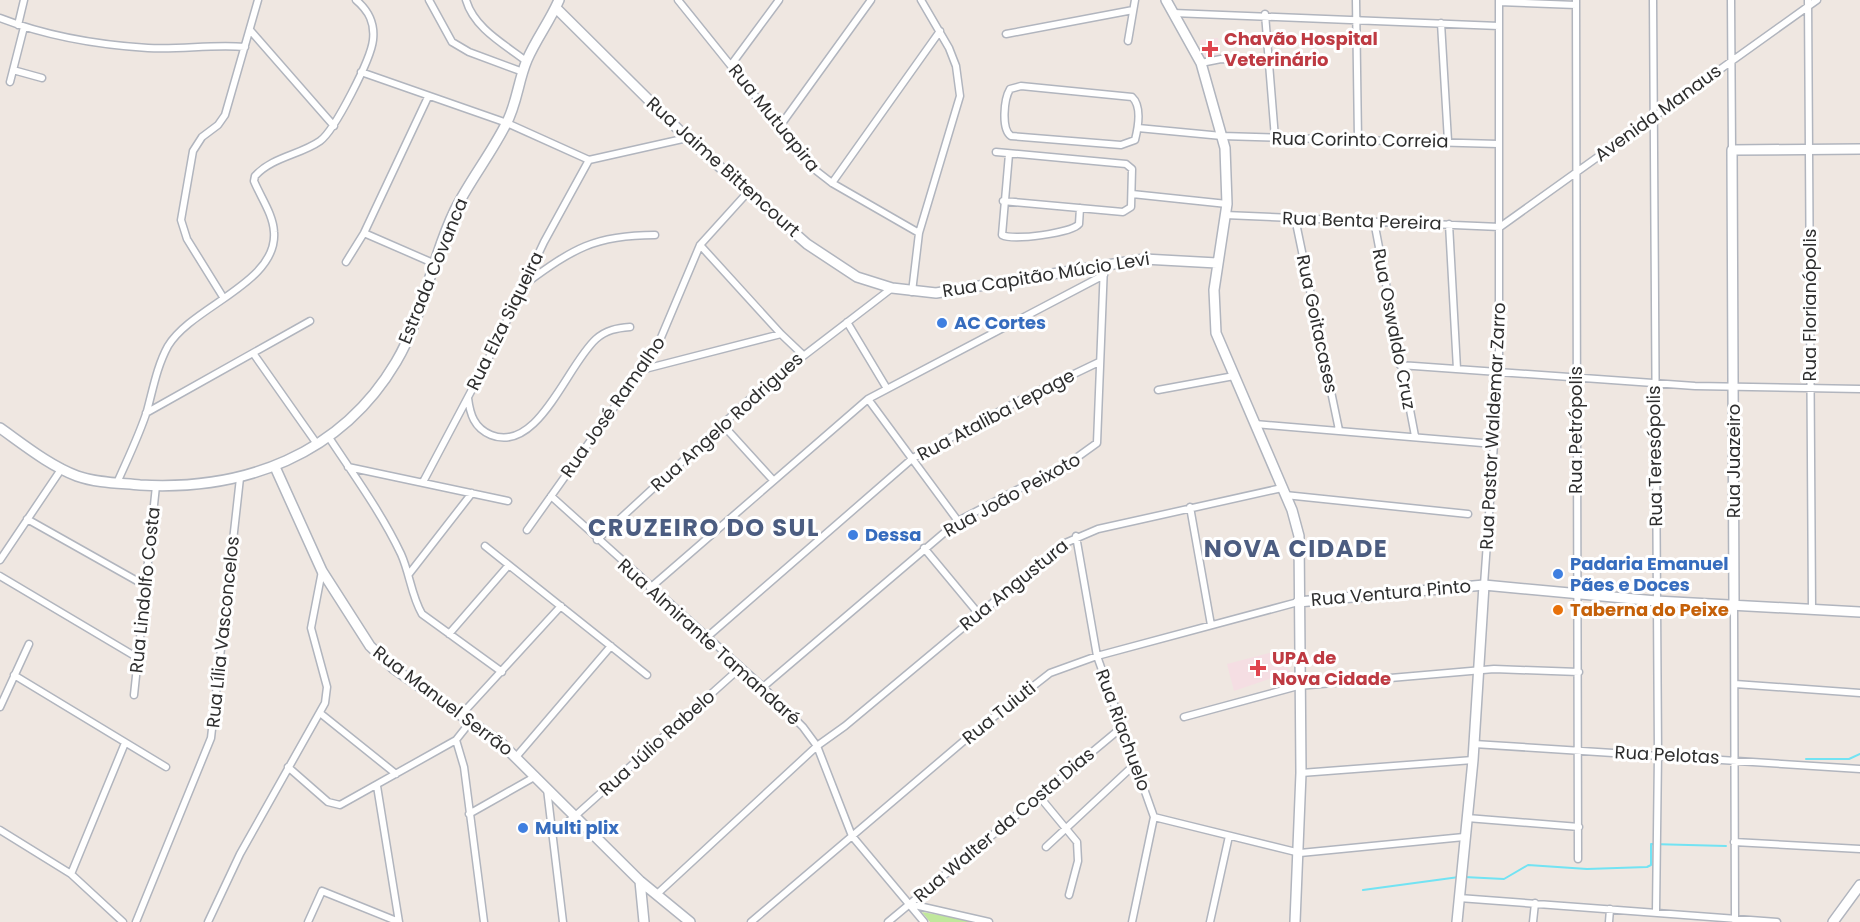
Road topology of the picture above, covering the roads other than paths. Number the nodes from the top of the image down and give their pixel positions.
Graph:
1 (24, 0) edge
2 (258, 0) edge
3 (356, 0) edge
4 (429, 0) edge
5 (466, 0) edge
6 (779, 0) edge
7 (870, 0) edge
8 (921, 0) edge
9 (1135, 0) edge
10 (1166, 0) edge
11 (1356, 0) edge
12 (1653, 0) edge
13 (1731, 0) edge
14 (1817, 0) edge
15 (680, 1) edge
16 (1499, 1) edge
17 (1576, 2) edge
18 (1808, 3) edge
19 (558, 4) edge
20 (1133, 10) junction
21 (1173, 13) junction
22 (1266, 14) junction
23 (0, 18) edge
24 (1355, 18) junction
25 (1441, 23) junction
26 (21, 26) junction
27 (1499, 27) junction
28 (250, 30) junction
29 (940, 31) junction
30 (1006, 34) dead end
31 (1128, 41) dead end
32 (245, 47) junction
33 (1732, 59) junction
34 (1269, 60) junction
35 (526, 62) junction
36 (1201, 63) junction
37 (731, 65) junction
38 (12, 72) junction
39 (361, 72) junction
40 (523, 72) junction
41 (42, 78) dead end
42 (10, 82) dead end
43 (428, 97) junction
44 (1655, 117) junction
45 (507, 123) junction
46 (334, 126) junction
47 (780, 126) junction
48 (1138, 128) junction
49 (1222, 136) junction
50 (687, 138) junction
51 (1275, 138) junction
52 (1358, 140) junction
53 (1448, 141) junction
54 (1498, 144) junction
55 (1809, 149) junction
56 (1860, 149) edge
57 (1732, 150) junction
58 (996, 152) dead end
59 (1009, 153) junction
60 (589, 160) junction
61 (1577, 171) junction
62 (832, 183) junction
63 (748, 192) junction
64 (1132, 194) junction
65 (1003, 201) junction
66 (1227, 204) junction
67 (1080, 208) junction
68 (1225, 215) junction
69 (1294, 218) junction
70 (1374, 221) junction
71 (1449, 224) junction
72 (1500, 226) junction
73 (364, 233) junction
74 (919, 233) junction
75 (655, 235) dead end
76 (700, 245) junction
77 (345, 262) dead end
78 (433, 263) junction
79 (1217, 263) junction
80 (1104, 270) junction
81 (524, 284) junction
82 (892, 288) junction
83 (912, 292) junction
84 (224, 297) junction
85 (310, 321) dead end
86 (847, 322) junction
87 (630, 327) dead end
88 (781, 334) junction
89 (253, 352) junction
90 (802, 354) junction
91 (1099, 362) junction
92 (1400, 365) junction
93 (1457, 369) junction
94 (640, 370) junction
95 (1499, 373) junction
96 (1234, 376) junction
97 (1576, 379) junction
98 (1654, 383) junction
99 (886, 387) junction
100 (1734, 387) junction
101 (1811, 389) junction
102 (1860, 389) edge
103 (1158, 390) dead end
104 (468, 397) junction
105 (868, 399) junction
106 (146, 413) junction
107 (722, 424) junction
108 (1255, 424) junction
109 (0, 428) edge
110 (1339, 430) junction
111 (328, 436) junction
112 (1415, 436) junction
113 (317, 444) junction
114 (1494, 444) junction
115 (913, 458) junction
116 (275, 466) junction
117 (348, 466) junction
118 (62, 468) junction
119 (240, 478) junction
120 (772, 479) junction
121 (423, 482) junction
122 (117, 483) junction
123 (156, 486) junction
124 (1284, 491) junction
125 (472, 493) junction
126 (550, 496) junction
127 (508, 501) dead end
128 (1190, 507) junction
129 (1468, 514) dead end
130 (27, 519) junction
131 (958, 521) junction
132 (527, 530) dead end
133 (1076, 536) junction
134 (597, 540) junction
135 (485, 546) dead end
136 (924, 548) junction
137 (0, 560) edge
138 (508, 566) junction
139 (322, 571) junction
140 (409, 574) junction
141 (0, 576) edge
142 (1484, 585) junction
143 (146, 586) junction
144 (650, 588) junction
145 (1577, 595) junction
146 (1656, 601) junction
147 (1298, 602) junction
148 (1734, 604) junction
149 (561, 606) junction
150 (1812, 609) junction
151 (1860, 612) edge
152 (978, 613) junction
153 (1211, 625) junction
154 (449, 634) junction
155 (706, 638) junction
156 (29, 644) dead end
157 (611, 646) junction
158 (1097, 656) junction
159 (138, 658) junction
160 (740, 668) junction
161 (1478, 670) junction
162 (502, 672) junction
163 (1579, 672) junction
164 (14, 675) junction
165 (647, 675) dead end
166 (1735, 684) junction
167 (1298, 686) junction
168 (763, 687) junction
169 (1860, 693) edge
170 (134, 695) dead end
171 (0, 706) edge
172 (320, 713) junction
173 (461, 715) junction
174 (1184, 717) dead end
175 (471, 721) junction
176 (1121, 728) junction
177 (456, 740) junction
178 (125, 743) junction
179 (1474, 744) junction
180 (817, 746) junction
181 (1579, 750) junction
182 (1658, 754) junction
183 (516, 756) junction
184 (1734, 759) junction
185 (1473, 760) junction
186 (1134, 765) junction
187 (166, 767) dead end
188 (288, 767) junction
189 (1860, 769) edge
190 (1301, 773) junction
191 (396, 774) junction
192 (536, 776) junction
193 (377, 786) junction
194 (547, 787) junction
195 (1039, 796) junction
196 (469, 814) junction
197 (574, 817) junction
198 (1154, 817) junction
199 (1467, 818) junction
200 (1579, 827) junction
201 (1066, 829) junction
202 (0, 830) edge
203 (552, 834) junction
204 (1229, 836) junction
205 (852, 837) junction
206 (1464, 837) junction
207 (1734, 842) junction
208 (1046, 848) dead end
209 (1860, 849) edge
210 (1300, 853) junction
211 (1578, 859) dead end
212 (71, 874) junction
213 (640, 881) junction
214 (1860, 885) edge
215 (656, 895) junction
216 (1069, 895) dead end
217 (1459, 898) junction
218 (1534, 903) junction
219 (909, 904) junction
220 (1610, 909) junction
221 (1656, 912) junction
222 (1736, 920) edge
223 (123, 922) edge
224 (136, 922) edge
225 (208, 922) edge
226 (308, 922) edge
227 (399, 922) edge
228 (484, 922) edge
229 (563, 922) edge
230 (644, 922) edge
231 (690, 922) edge
232 (751, 922) edge
233 (888, 922) edge
234 (924, 922) edge
235 (989, 922) edge
236 (1132, 922) edge
237 (1210, 922) edge
238 (1295, 922) edge
239 (1457, 922) edge
240 (1533, 922) edge
241 (1610, 922) edge
242 (1777, 922) edge
243 (1833, 922) edge

1 - 26 street
2 - 28 street
3 - 39 street
4 - 40 street
5 - 35 street
6 - 37 street
7 - 47 street
8 - 29 street
9 - 20 street
10 - 21 street
11 - 24 street
12 - 44 street, Rua Teresópolis
13 - 33 street, Rua Juazeiro
14 - 18 street, Avenida Manaus
15 - 37 street, Rua Mutuapira
16 - 17 street
16 - 27 street, Rua Pastor Waldemar Zarro
17 - 61 street, Rua Petrópolis
18 - 33 street, Avenida Manaus
18 - 55 street, Rua Florianópolis
19 - 35 street, Estrada Covanca
19 - 50 street, Rua Jaime Bittencourt
20 - 30 street
20 - 31 street
21 - 22 street
21 - 36 street
22 - 24 street
22 - 34 street
23 - 26 street
24 - 25 street
24 - 52 street
25 - 27 street
25 - 53 street
26 - 32 street
26 - 38 street
27 - 54 street, Rua Pastor Waldemar Zarro
28 - 32 street
28 - 46 street
29 - 62 street
29 - 74 street
32 - 84 street
33 - 44 street, Avenida Manaus
33 - 57 street, Rua Juazeiro
34 - 36 street
34 - 51 street
35 - 40 street, Estrada Covanca
36 - 49 street
37 - 47 street, Rua Mutuapira
38 - 41 street
38 - 42 street
39 - 43 street
39 - 46 street
40 - 45 street, Estrada Covanca
43 - 45 street
43 - 73 street
44 - 61 street, Avenida Manaus
44 - 98 street, Rua Teresópolis
45 - 60 street
45 - 78 street, Estrada Covanca
46 - 84 street
47 - 62 street, Rua Mutuapira
48 - 48 street
48 - 49 street, Rua Corinto Correia
49 - 51 street, Rua Corinto Correia
49 - 66 street
50 - 60 street
50 - 63 street, Rua Jaime Bittencourt
51 - 52 street, Rua Corinto Correia
52 - 53 street, Rua Corinto Correia
53 - 54 street, Rua Corinto Correia
54 - 72 street, Rua Pastor Waldemar Zarro
55 - 56 street
55 - 57 street
55 - 101 street, Rua Florianópolis
57 - 100 street, Rua Juazeiro
58 - 59 street
59 - 64 street
59 - 65 street
60 - 81 street, Rua Elza Siqueira
61 - 72 street, Avenida Manaus
61 - 97 street, Rua Petrópolis
62 - 74 street, Rua Mutuapira
63 - 76 street, Rua José Ramalho
63 - 82 street, Rua Jaime Bittencourt
64 - 66 street
64 - 67 street
65 - 67 street
65 - 67 street
66 - 68 street
68 - 69 street, Rua Benta Pereira
68 - 79 street
69 - 70 street, Rua Benta Pereira
69 - 110 street, Rua Goitacases
70 - 71 street, Rua Benta Pereira
70 - 92 street, Rua Oswaldo Cruz
71 - 72 street, Rua Benta Pereira
71 - 93 street
72 - 95 street, Rua Pastor Waldemar Zarro
73 - 77 street
73 - 78 street
74 - 83 street
75 - 81 street
76 - 88 street
76 - 94 street, Rua José Ramalho
78 - 111 street, Estrada Covanca
79 - 80 street, Rua Capitão Múcio Levi
79 - 96 street
80 - 83 street, Rua Capitão Múcio Levi
80 - 91 street, Rua João Peixoto
80 - 99 street
81 - 104 street, Rua Elza Siqueira
82 - 83 street, Rua Jaime Bittencourt
82 - 86 street, Rua Angelo Rodrigues
84 - 106 street
85 - 89 street
86 - 90 street, Rua Angelo Rodrigues
86 - 99 street
87 - 104 street
88 - 90 street
88 - 94 street
89 - 106 street
89 - 113 street
90 - 107 street, Rua Angelo Rodrigues
91 - 115 street, Rua Ataliba Lepage
91 - 131 street, Rua João Peixoto
92 - 93 street
92 - 112 street, Rua Oswaldo Cruz
93 - 95 street
94 - 126 street, Rua José Ramalho
95 - 97 street
95 - 114 street, Rua Pastor Waldemar Zarro
96 - 103 street
96 - 108 street
97 - 98 street
97 - 145 street, Rua Petrópolis
98 - 100 street
98 - 146 street, Rua Teresópolis
99 - 105 street
100 - 101 street
100 - 148 street, Rua Juazeiro
101 - 102 street
101 - 150 street, Rua Florianópolis
104 - 121 street, Rua Elza Siqueira
105 - 115 street
105 - 120 street
106 - 122 street
107 - 120 street
107 - 134 street, Rua Angelo Rodrigues
108 - 110 street
108 - 124 street
109 - 118 street, Estrada Covanca
110 - 112 street
111 - 113 street, Estrada Covanca
111 - 117 street
112 - 114 street
113 - 116 street, Estrada Covanca
114 - 142 street, Rua Pastor Waldemar Zarro
115 - 131 street
115 - 155 street, Rua Ataliba Lepage
116 - 119 street, Estrada Covanca
116 - 139 street, Rua Manuel Serrão
117 - 121 street
117 - 140 street
118 - 122 street, Estrada Covanca
118 - 130 street
119 - 123 street, Estrada Covanca
119 - 224 street, Rua Lília Vasconcelos
120 - 144 street
121 - 125 street
122 - 123 street, Estrada Covanca
123 - 143 street, Rua Lindolfo Costa
124 - 128 street, Rua Angustura
124 - 129 street, Rua Angustura
124 - 147 street
125 - 127 street
125 - 140 street
126 - 132 street, Rua José Ramalho
126 - 134 street, Rua Almirante Tamandaré
128 - 133 street, Rua Angustura
128 - 153 street
130 - 137 street
130 - 143 street
131 - 136 street, Rua João Peixoto
133 - 152 street, Rua Angustura
133 - 158 street, Rua Riachuelo
134 - 144 street, Rua Almirante Tamandaré
135 - 138 street
136 - 152 street
136 - 168 street, Rua João Peixoto
138 - 149 street
138 - 154 street
139 - 172 street
139 - 173 street, Rua Manuel Serrão
140 - 154 street
141 - 159 street
142 - 145 street, Rua Ventura Pinto
142 - 147 street, Rua Ventura Pinto
142 - 161 street, Rua Pastor Waldemar Zarro
143 - 159 street, Rua Lindolfo Costa
144 - 155 street, Rua Almirante Tamandaré
145 - 146 street, Rua Ventura Pinto
145 - 163 street, Rua Petrópolis
146 - 148 street, Rua Ventura Pinto
146 - 182 street, Rua Teresópolis
147 - 153 street, Rua Tuiuti
147 - 167 street
148 - 150 street, Rua Ventura Pinto
148 - 166 street, Rua Juazeiro
149 - 157 street
149 - 162 street
150 - 151 street, Rua Ventura Pinto
152 - 180 street, Rua Angustura
153 - 158 street, Rua Tuiuti
154 - 162 street
155 - 160 street, Rua Almirante Tamandaré
156 - 164 street
157 - 165 street
157 - 183 street
158 - 176 street, Rua Riachuelo
158 - 205 street, Rua Tuiuti
159 - 170 street, Rua Lindolfo Costa
160 - 168 street, Rua Almirante Tamandaré
160 - 197 street, Rua Júlio Rabelo
161 - 163 street
161 - 167 street
161 - 179 street, Rua Pastor Waldemar Zarro
162 - 173 street
163 - 181 street, Rua Petrópolis
164 - 171 street
164 - 178 street
166 - 169 street
166 - 184 street, Rua Juazeiro
167 - 174 street
167 - 190 street
168 - 180 street, Rua Almirante Tamandaré
172 - 188 street
172 - 191 street
173 - 175 street, Rua Manuel Serrão
175 - 177 street
175 - 183 street, Rua Manuel Serrão
176 - 186 street, Rua Riachuelo
176 - 195 street, Rua Walter da Costa Dias
177 - 191 street
177 - 196 street
178 - 187 street
178 - 212 street
179 - 181 street, Rua Pelotas
179 - 185 street, Rua Pastor Waldemar Zarro
180 - 205 street, Rua Almirante Tamandaré
180 - 215 street, Rua Angustura
181 - 182 street, Rua Pelotas
181 - 200 street, Rua Petrópolis
182 - 184 street, Rua Pelotas
182 - 221 street, Rua Teresópolis
183 - 192 street, Rua Manuel Serrão
184 - 189 street, Rua Pelotas
184 - 207 street, Rua Juazeiro
185 - 190 street
185 - 199 street, Rua Pastor Waldemar Zarro
186 - 198 street, Rua Riachuelo
186 - 201 street
188 - 193 street
188 - 225 street
190 - 210 street
191 - 193 street
192 - 194 street, Rua Manuel Serrão
192 - 196 street
193 - 227 street
194 - 197 street, Rua Manuel Serrão
194 - 203 street
195 - 201 street
195 - 219 street, Rua Walter da Costa Dias
196 - 228 street
197 - 203 street, Rua Júlio Rabelo
197 - 213 street, Rua Manuel Serrão
198 - 204 street
198 - 236 street
199 - 200 street
199 - 206 street, Rua Pastor Waldemar Zarro
200 - 211 street, Rua Petrópolis
201 - 208 street
201 - 216 street
202 - 212 street
203 - 229 street
204 - 210 street
204 - 237 street
205 - 219 street, Rua Almirante Tamandaré
205 - 232 street, Rua Tuiuti
206 - 210 street
206 - 217 street, Rua Pastor Waldemar Zarro
207 - 209 street
207 - 222 street, Rua Juazeiro
210 - 238 street
212 - 223 street
213 - 215 street, Rua Manuel Serrão
213 - 230 street
214 - 243 street
215 - 231 street, Rua Manuel Serrão
217 - 218 street
217 - 239 street, Rua Pastor Waldemar Zarro
218 - 220 street
218 - 240 street
219 - 233 street, Rua Walter da Costa Dias
219 - 234 street, Rua Almirante Tamandaré
219 - 235 street
220 - 221 street
220 - 241 street
221 - 222 street
222 - 242 street
226 - 227 street

